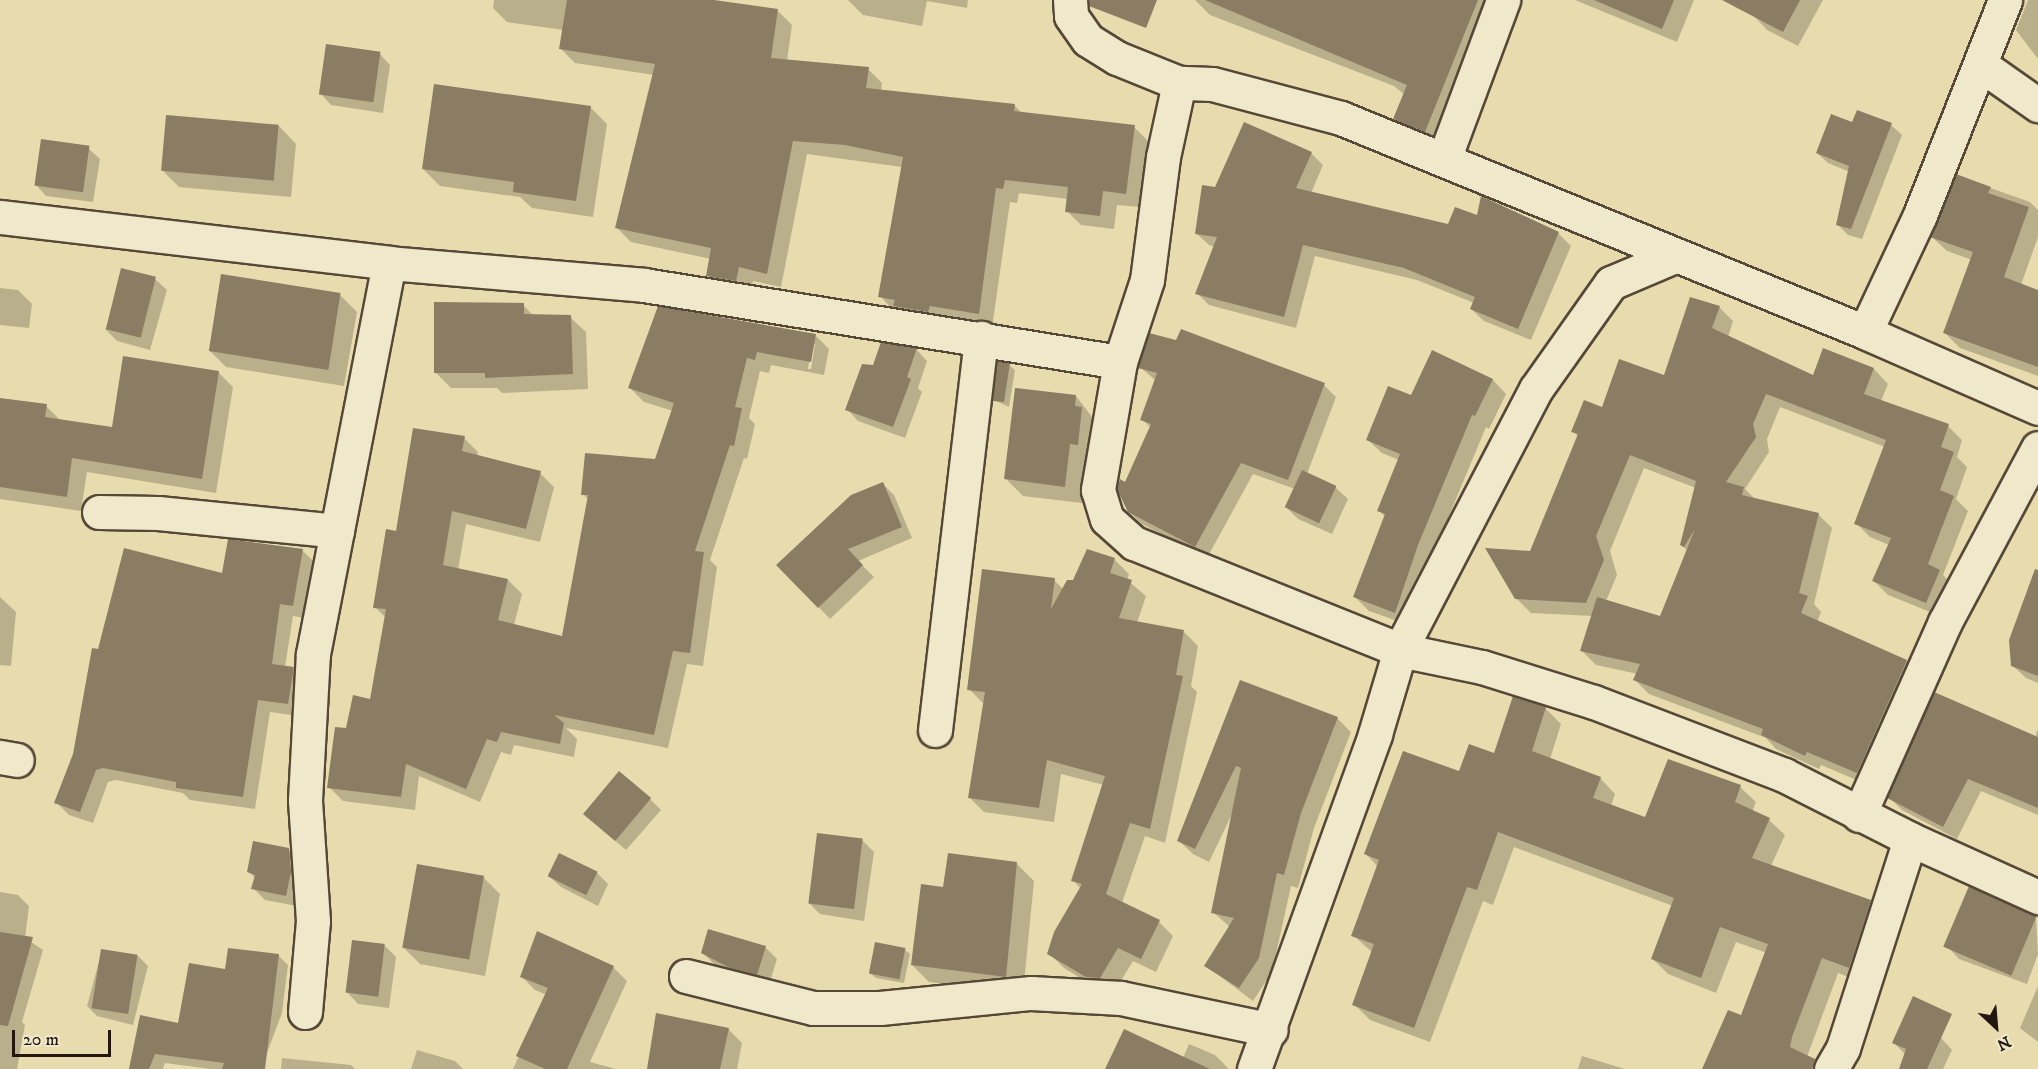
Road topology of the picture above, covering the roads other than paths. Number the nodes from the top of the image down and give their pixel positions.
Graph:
1 (1070, 0) edge
2 (1503, 0) edge
3 (2005, 0) edge
4 (1981, 65) junction
5 (1179, 82) junction
6 (2038, 105) edge
7 (1444, 159) junction
8 (0, 217) edge
9 (1620, 234) junction
10 (1675, 256) junction
11 (389, 263) junction
12 (1611, 283) junction
13 (1865, 332) junction
14 (981, 338) junction
15 (1120, 362) junction
16 (2038, 408) edge
17 (2038, 448) edge
18 (99, 512) dead end
19 (337, 531) junction
20 (1400, 650) junction
21 (935, 730) dead end
22 (1859, 815) junction
23 (1910, 839) junction
24 (2038, 897) edge
25 (686, 976) dead end
26 (305, 1012) dead end
27 (1271, 1030) junction
28 (1254, 1069) edge
29 (1831, 1069) edge

1 - 5 street
2 - 7 street
3 - 4 street
4 - 6 street
4 - 13 street
5 - 7 street
5 - 15 street
7 - 9 street
8 - 11 street
9 - 10 street
9 - 12 street
10 - 12 street
10 - 13 street
11 - 14 street
11 - 19 street
12 - 20 street
13 - 16 street
14 - 15 street
14 - 21 street
15 - 20 street
17 - 22 street
18 - 19 street
19 - 26 street
20 - 22 street
20 - 27 street
22 - 23 street
23 - 24 street
23 - 29 street
25 - 27 street
27 - 28 street

